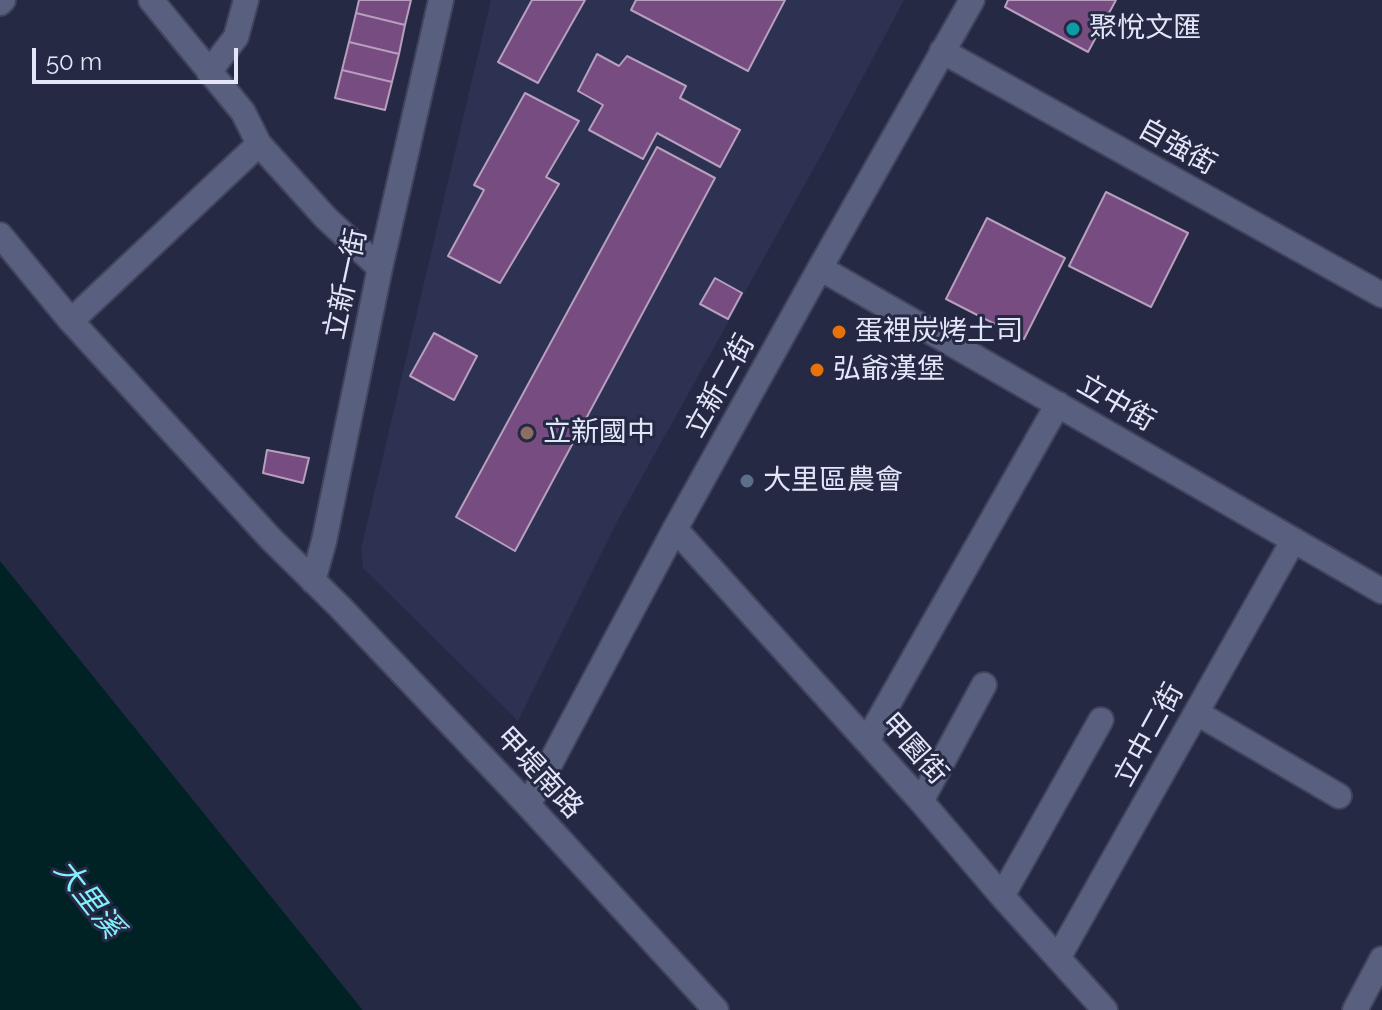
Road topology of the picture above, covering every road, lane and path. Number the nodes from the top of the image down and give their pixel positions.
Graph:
1 (151, 0) edge
2 (246, 0) edge
3 (441, 0) edge
4 (972, 0) edge
5 (942, 51) junction
6 (209, 72) junction
7 (259, 144) junction
8 (0, 235) edge
9 (380, 268) junction
10 (820, 268) junction
11 (1382, 295) edge
12 (71, 321) junction
13 (1058, 404) junction
14 (675, 529) junction
15 (1293, 541) junction
16 (313, 581) junction
17 (1382, 591) edge
18 (984, 685) dead end
19 (1197, 713) junction
20 (1101, 720) dead end
21 (867, 741) junction
22 (1339, 796) dead end
23 (921, 801) junction
24 (528, 805) junction
25 (1002, 896) junction
26 (1058, 958) junction
27 (1382, 959) edge
28 (716, 1010) edge
29 (1105, 1010) edge
30 (1355, 1010) edge

1 - 6 street
2 - 6 street
3 - 9 street, 立新一街
4 - 5 street, 立新二街
5 - 10 street, 立新二街
5 - 11 street, 自強街
6 - 7 street
7 - 9 street
7 - 12 street
8 - 12 street, 甲堤南路
9 - 16 street, 立新一街
10 - 13 street, 立中街
10 - 14 street, 立新二街
12 - 16 street, 甲堤南路
13 - 15 street, 立中街
13 - 21 street
14 - 21 street, 甲園街
14 - 24 street, 立新二街
15 - 17 street, 立中街
15 - 19 street, 立中二街
16 - 24 street, 甲堤南路
18 - 23 street
19 - 22 street
19 - 26 street, 立中二街
20 - 25 street
21 - 23 street, 甲園街
23 - 25 street, 甲園街
24 - 28 street, 甲堤南路
25 - 26 street, 甲園街
26 - 29 street, 甲園街
27 - 30 street

